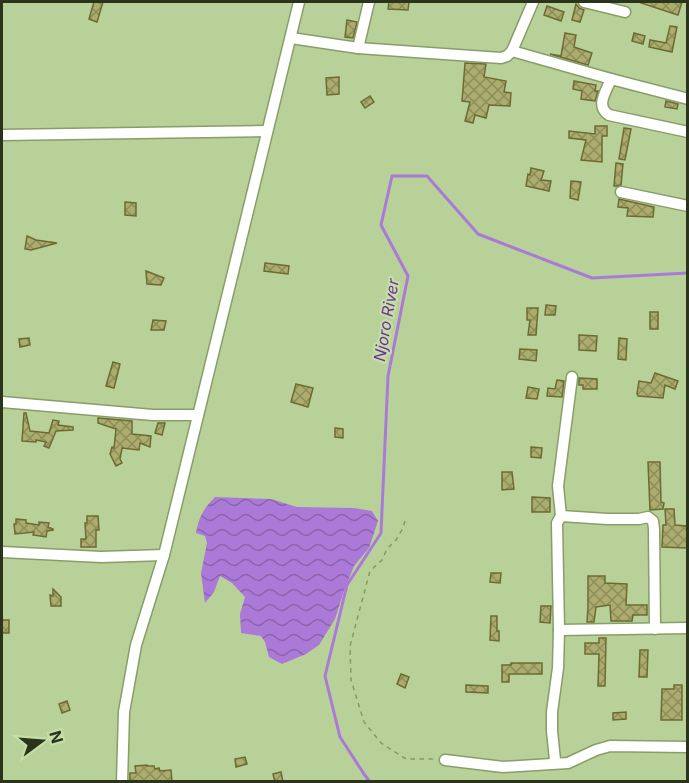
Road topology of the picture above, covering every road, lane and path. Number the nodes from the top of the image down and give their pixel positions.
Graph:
1 (300, 2) edge
2 (369, 2) edge
3 (532, 2) edge
4 (584, 2) edge
5 (625, 12) dead end
6 (291, 38) junction
7 (358, 48) junction
8 (512, 51) junction
9 (611, 79) junction
10 (687, 99) edge
11 (267, 131) junction
12 (687, 132) edge
13 (2, 135) edge
14 (621, 192) dead end
15 (687, 206) edge
16 (572, 378) dead end
17 (2, 402) edge
18 (198, 415) junction
19 (561, 516) junction
20 (405, 520) dead end
21 (2, 552) edge
22 (164, 555) junction
23 (687, 628) edge
24 (655, 629) junction
25 (559, 630) junction
26 (687, 747) edge
27 (446, 760) joint
28 (553, 763) junction
29 (122, 782) edge

1 - 6 street
2 - 7 street
3 - 8 street
4 - 5 street
6 - 7 street
6 - 11 street
7 - 8 street
8 - 9 street
9 - 10 street
9 - 12 street
11 - 13 street
11 - 18 street
14 - 15 street
16 - 19 street
17 - 18 street
18 - 22 street
19 - 24 street
19 - 25 street
20 - 27 path
21 - 22 street
22 - 29 street
23 - 24 street
24 - 25 street
25 - 28 street
26 - 28 street
27 - 28 street

